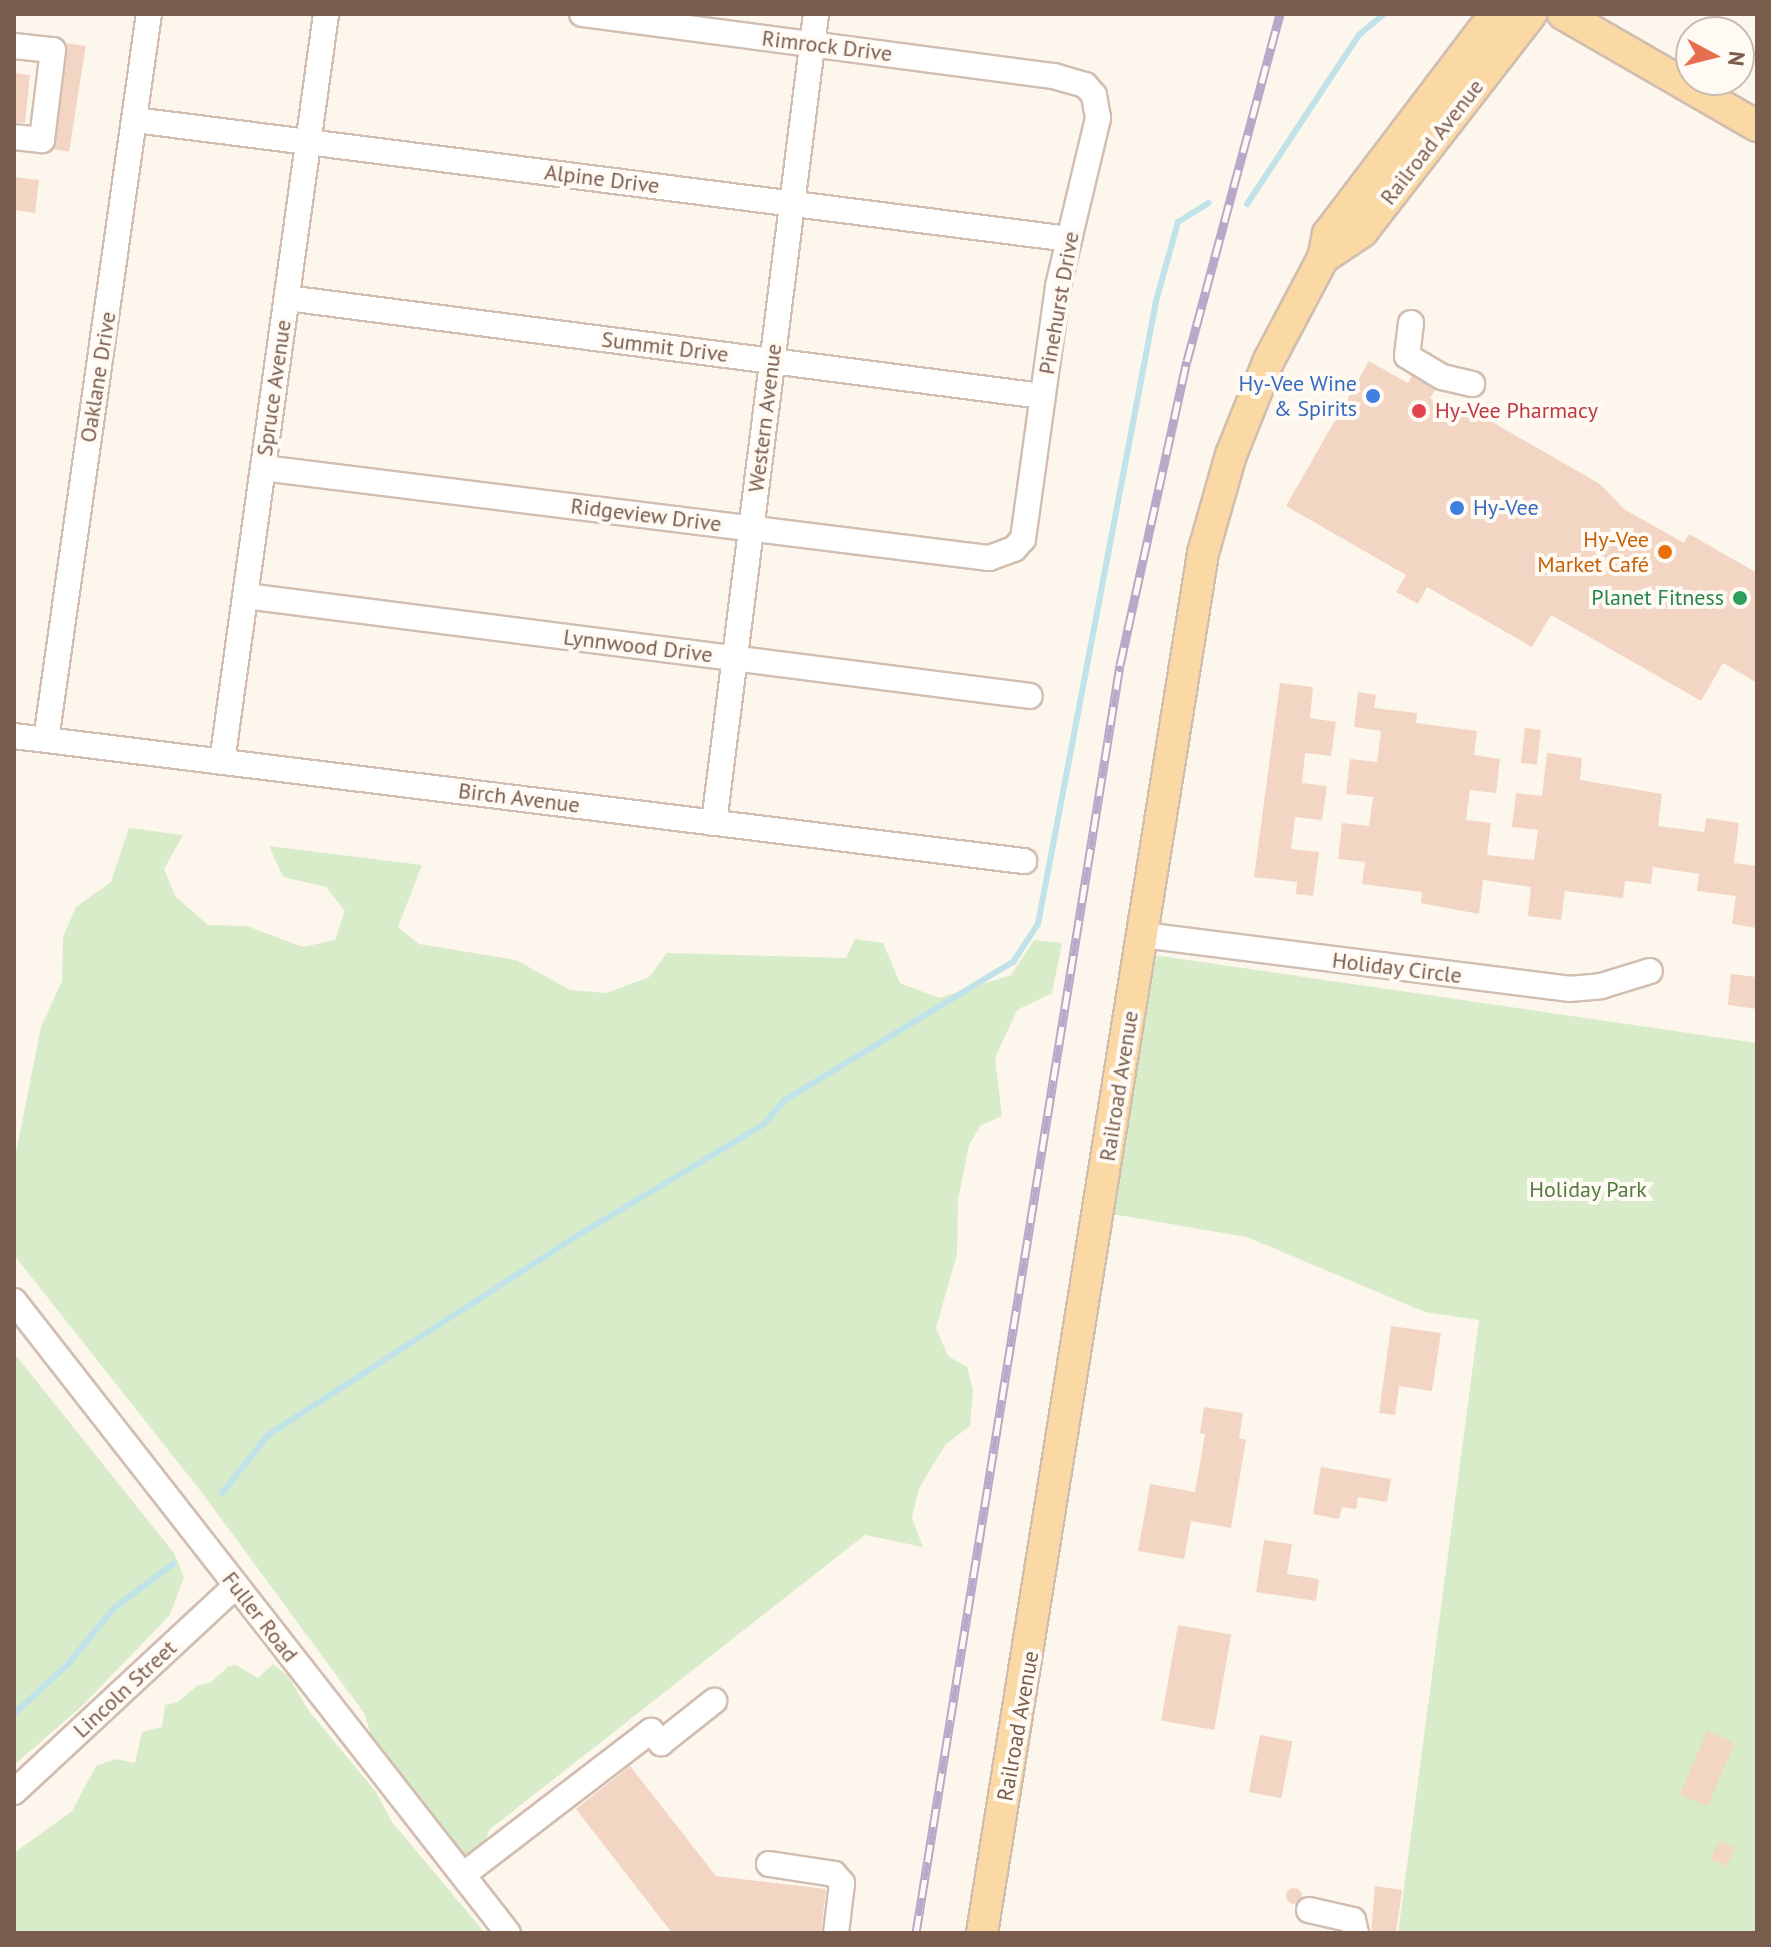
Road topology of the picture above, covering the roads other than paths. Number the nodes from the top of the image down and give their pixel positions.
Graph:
1 (149, 14) edge
2 (326, 14) edge
3 (582, 14) edge
4 (816, 14) edge
5 (1495, 14) edge
6 (1531, 14) edge
7 (1563, 14) edge
8 (812, 44) junction
9 (14, 46) edge
10 (1072, 80) joint
11 (135, 120) junction
12 (1757, 126) edge
13 (14, 137) edge
14 (309, 142) junction
15 (792, 204) junction
16 (1069, 239) junction
17 (1323, 258) junction
18 (287, 298) junction
19 (1411, 323) dead end
20 (772, 361) junction
21 (1472, 384) dead end
22 (1042, 396) junction
23 (263, 468) junction
24 (751, 528) junction
25 (1023, 539) joint
26 (246, 596) junction
27 (735, 658) junction
28 (1030, 696) dead end
29 (14, 736) edge
30 (46, 740) junction
31 (222, 762) junction
32 (714, 823) junction
33 (1024, 861) dead end
34 (1143, 935) junction
35 (1650, 971) dead end
36 (14, 1301) edge
37 (236, 1586) junction
38 (714, 1701) dead end
39 (14, 1792) edge
40 (769, 1864) dead end
41 (463, 1875) junction
42 (1309, 1910) dead end
43 (508, 1933) edge
44 (836, 1933) edge
45 (982, 1933) edge
46 (1356, 1933) edge

1 - 11 street, Oaklane Drive
2 - 14 street, Spruce Avenue
3 - 8 street, Rimrock Drive
4 - 8 street, Western Avenue
5 - 17 main road, Railroad Avenue
6 - 17 main road, Railroad Avenue
7 - 12 main road
8 - 10 street, Rimrock Drive
8 - 15 street, Western Avenue
9 - 13 street
10 - 16 street, Pinehurst Drive
11 - 14 street, Alpine Drive
11 - 30 street, Oaklane Drive
14 - 15 street, Alpine Drive
14 - 18 street, Spruce Avenue
15 - 16 street, Alpine Drive
15 - 20 street, Western Avenue
16 - 22 street, Pinehurst Drive
17 - 34 main road, Railroad Avenue
18 - 20 street, Summit Drive
18 - 23 street, Spruce Avenue
19 - 21 street
20 - 22 street, Summit Drive
20 - 24 street, Western Avenue
22 - 25 street, Pinehurst Drive
23 - 24 street, Ridgeview Drive
23 - 26 street, Spruce Avenue
24 - 25 street, Ridgeview Drive
24 - 27 street, Western Avenue
26 - 27 street, Lynnwood Drive
26 - 31 street, Spruce Avenue
27 - 28 street, Lynnwood Drive
27 - 32 street, Western Avenue
29 - 30 street, Birch Avenue
30 - 31 street, Birch Avenue
31 - 32 street, Birch Avenue
32 - 33 street, Birch Avenue
34 - 35 street, Holiday Circle
34 - 45 main road, Railroad Avenue
36 - 37 street, Fuller Road
37 - 39 street, Lincoln Street
37 - 41 street, Fuller Road
38 - 41 street
40 - 44 street
41 - 43 street, Fuller Road
42 - 46 street

